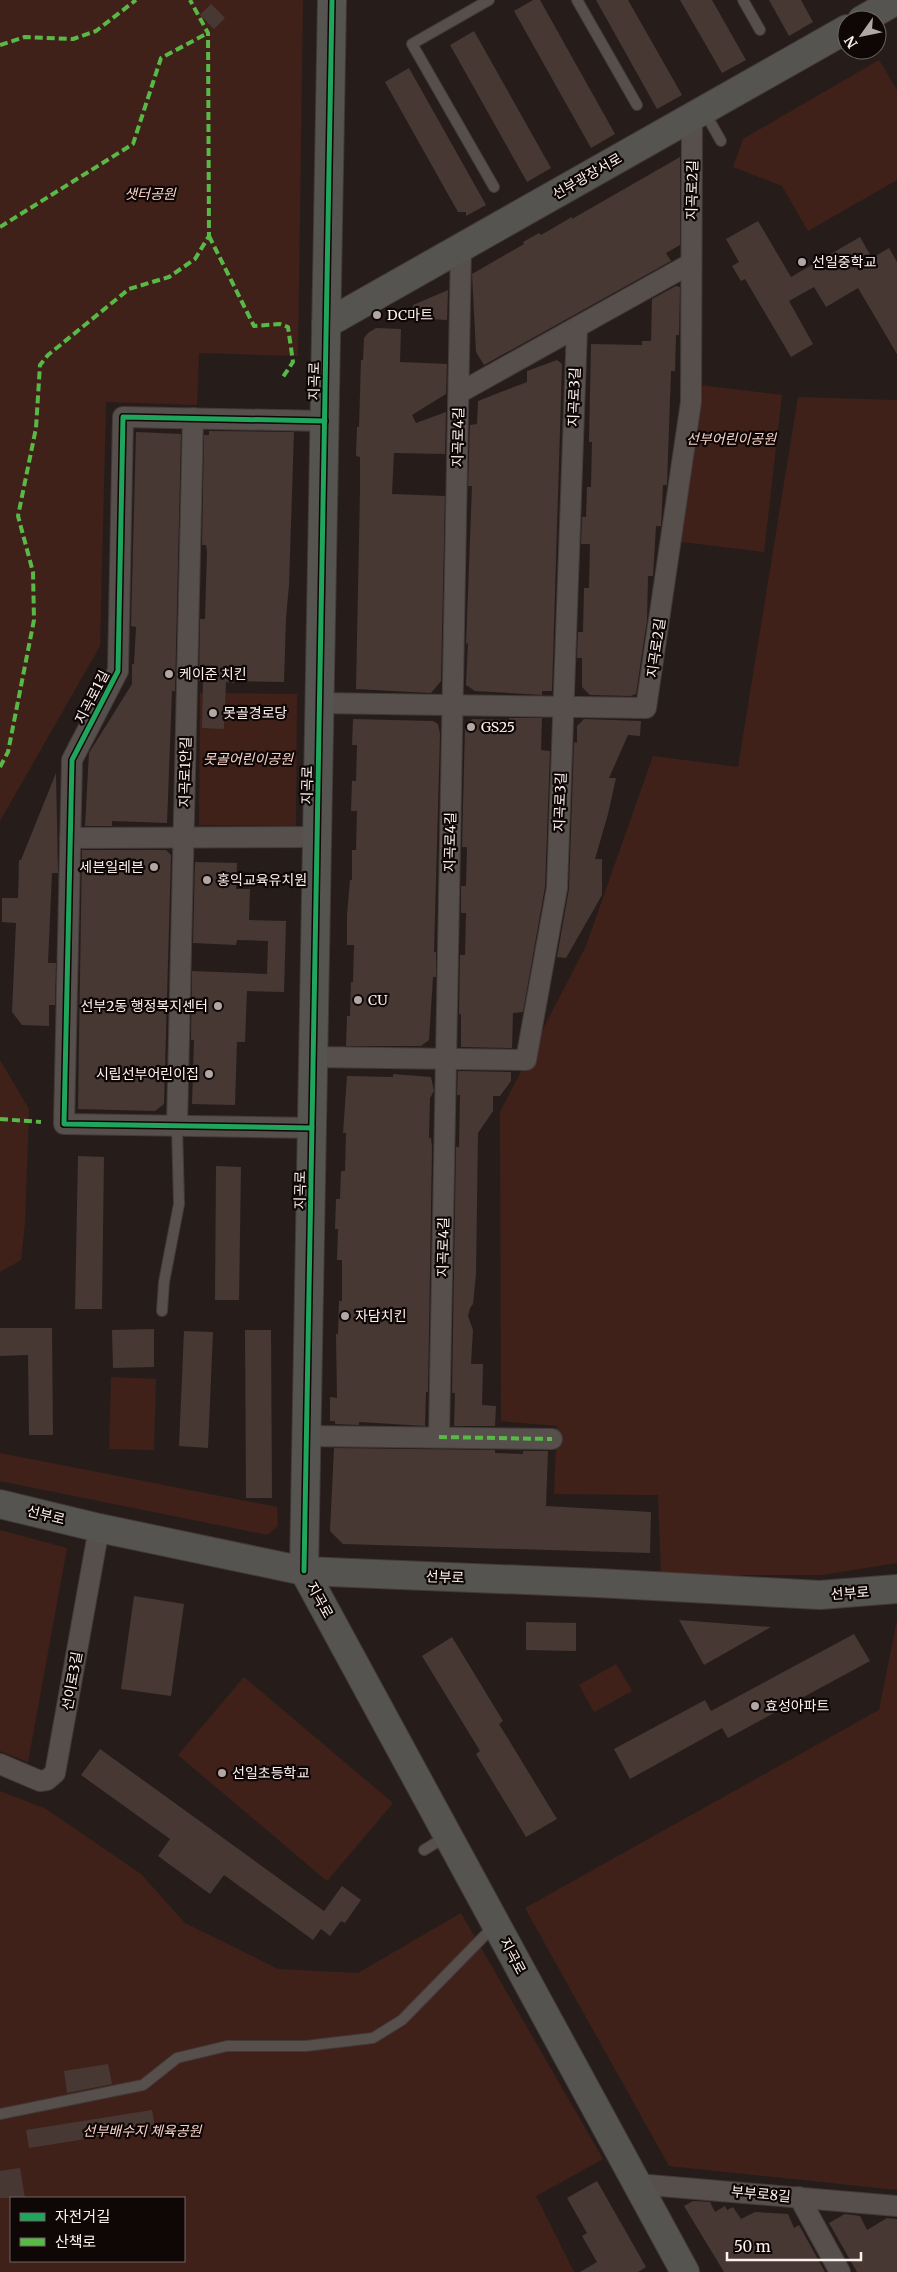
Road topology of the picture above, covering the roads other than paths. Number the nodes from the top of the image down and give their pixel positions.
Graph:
1 (332, 0) edge
2 (489, 0) edge
3 (577, 0) edge
4 (743, 0) edge
5 (897, 0) edge
6 (880, 10) edge
7 (760, 30) dead end
8 (837, 35) edge
9 (637, 105) dead end
10 (698, 113) junction
11 (721, 141) dead end
12 (494, 187) dead end
13 (461, 248) junction
14 (690, 264) junction
15 (326, 324) junction
16 (577, 328) junction
17 (458, 394) junction
18 (193, 418) junction
19 (325, 421) junction
20 (320, 703) junction
21 (453, 705) junction
22 (564, 707) junction
23 (317, 837) junction
24 (70, 838) junction
25 (183, 838) junction
26 (313, 1057) junction
27 (446, 1059) junction
28 (176, 1126) junction
29 (312, 1128) junction
30 (162, 1311) dead end
31 (306, 1436) junction
32 (439, 1437) junction
33 (552, 1438) dead end
34 (0, 1504) edge
35 (99, 1528) junction
36 (304, 1571) junction
37 (897, 1590) edge
38 (0, 1764) edge
39 (448, 1836) junction
40 (424, 1850) dead end
41 (496, 1924) junction
42 (0, 2114) edge
43 (637, 2184) junction
44 (799, 2197) junction
45 (897, 2206) edge
46 (685, 2272) edge
47 (840, 2272) edge

1 - 15 street, 지곡로
2 - 12 lane
3 - 9 lane
4 - 7 lane
5 - 6 street
8 - 10 street, 선부광장서로
10 - 11 lane
10 - 13 street, 선부광장서로
10 - 14 street, 지곡로2길
13 - 15 street, 선부광장서로
13 - 17 street, 지곡로4길
14 - 16 street
14 - 22 street, 지곡로2길
15 - 19 street, 지곡로
16 - 17 street
16 - 22 street, 지곡로3길
17 - 21 street, 지곡로4길
18 - 19 street, 지곡로1길
18 - 24 street, 지곡로1길
18 - 25 street, 지곡로1안길
19 - 20 street, 지곡로
20 - 21 street, 지곡로2길
20 - 23 street, 지곡로
21 - 22 street, 지곡로2길
21 - 27 street, 지곡로4길
22 - 27 street, 지곡로3길
23 - 25 street
23 - 26 street, 지곡로
24 - 25 street
24 - 28 street, 지곡로1길
25 - 28 street, 지곡로1안길
26 - 27 street, 지곡로3길
26 - 29 street, 지곡로
27 - 32 street, 지곡로4길
28 - 29 street
28 - 30 lane
29 - 31 street, 지곡로
31 - 32 street
31 - 36 street, 지곡로
32 - 33 street
34 - 35 street, 선부로
35 - 36 street, 선부로
35 - 38 street, 선이로3길
36 - 37 street, 선부로
36 - 39 street, 지곡로
39 - 40 lane
39 - 41 street, 지곡로
41 - 42 lane
41 - 43 street, 지곡로
43 - 44 street, 부부로8길
43 - 46 street, 지곡로
44 - 45 street
44 - 47 street, 부부로8길

